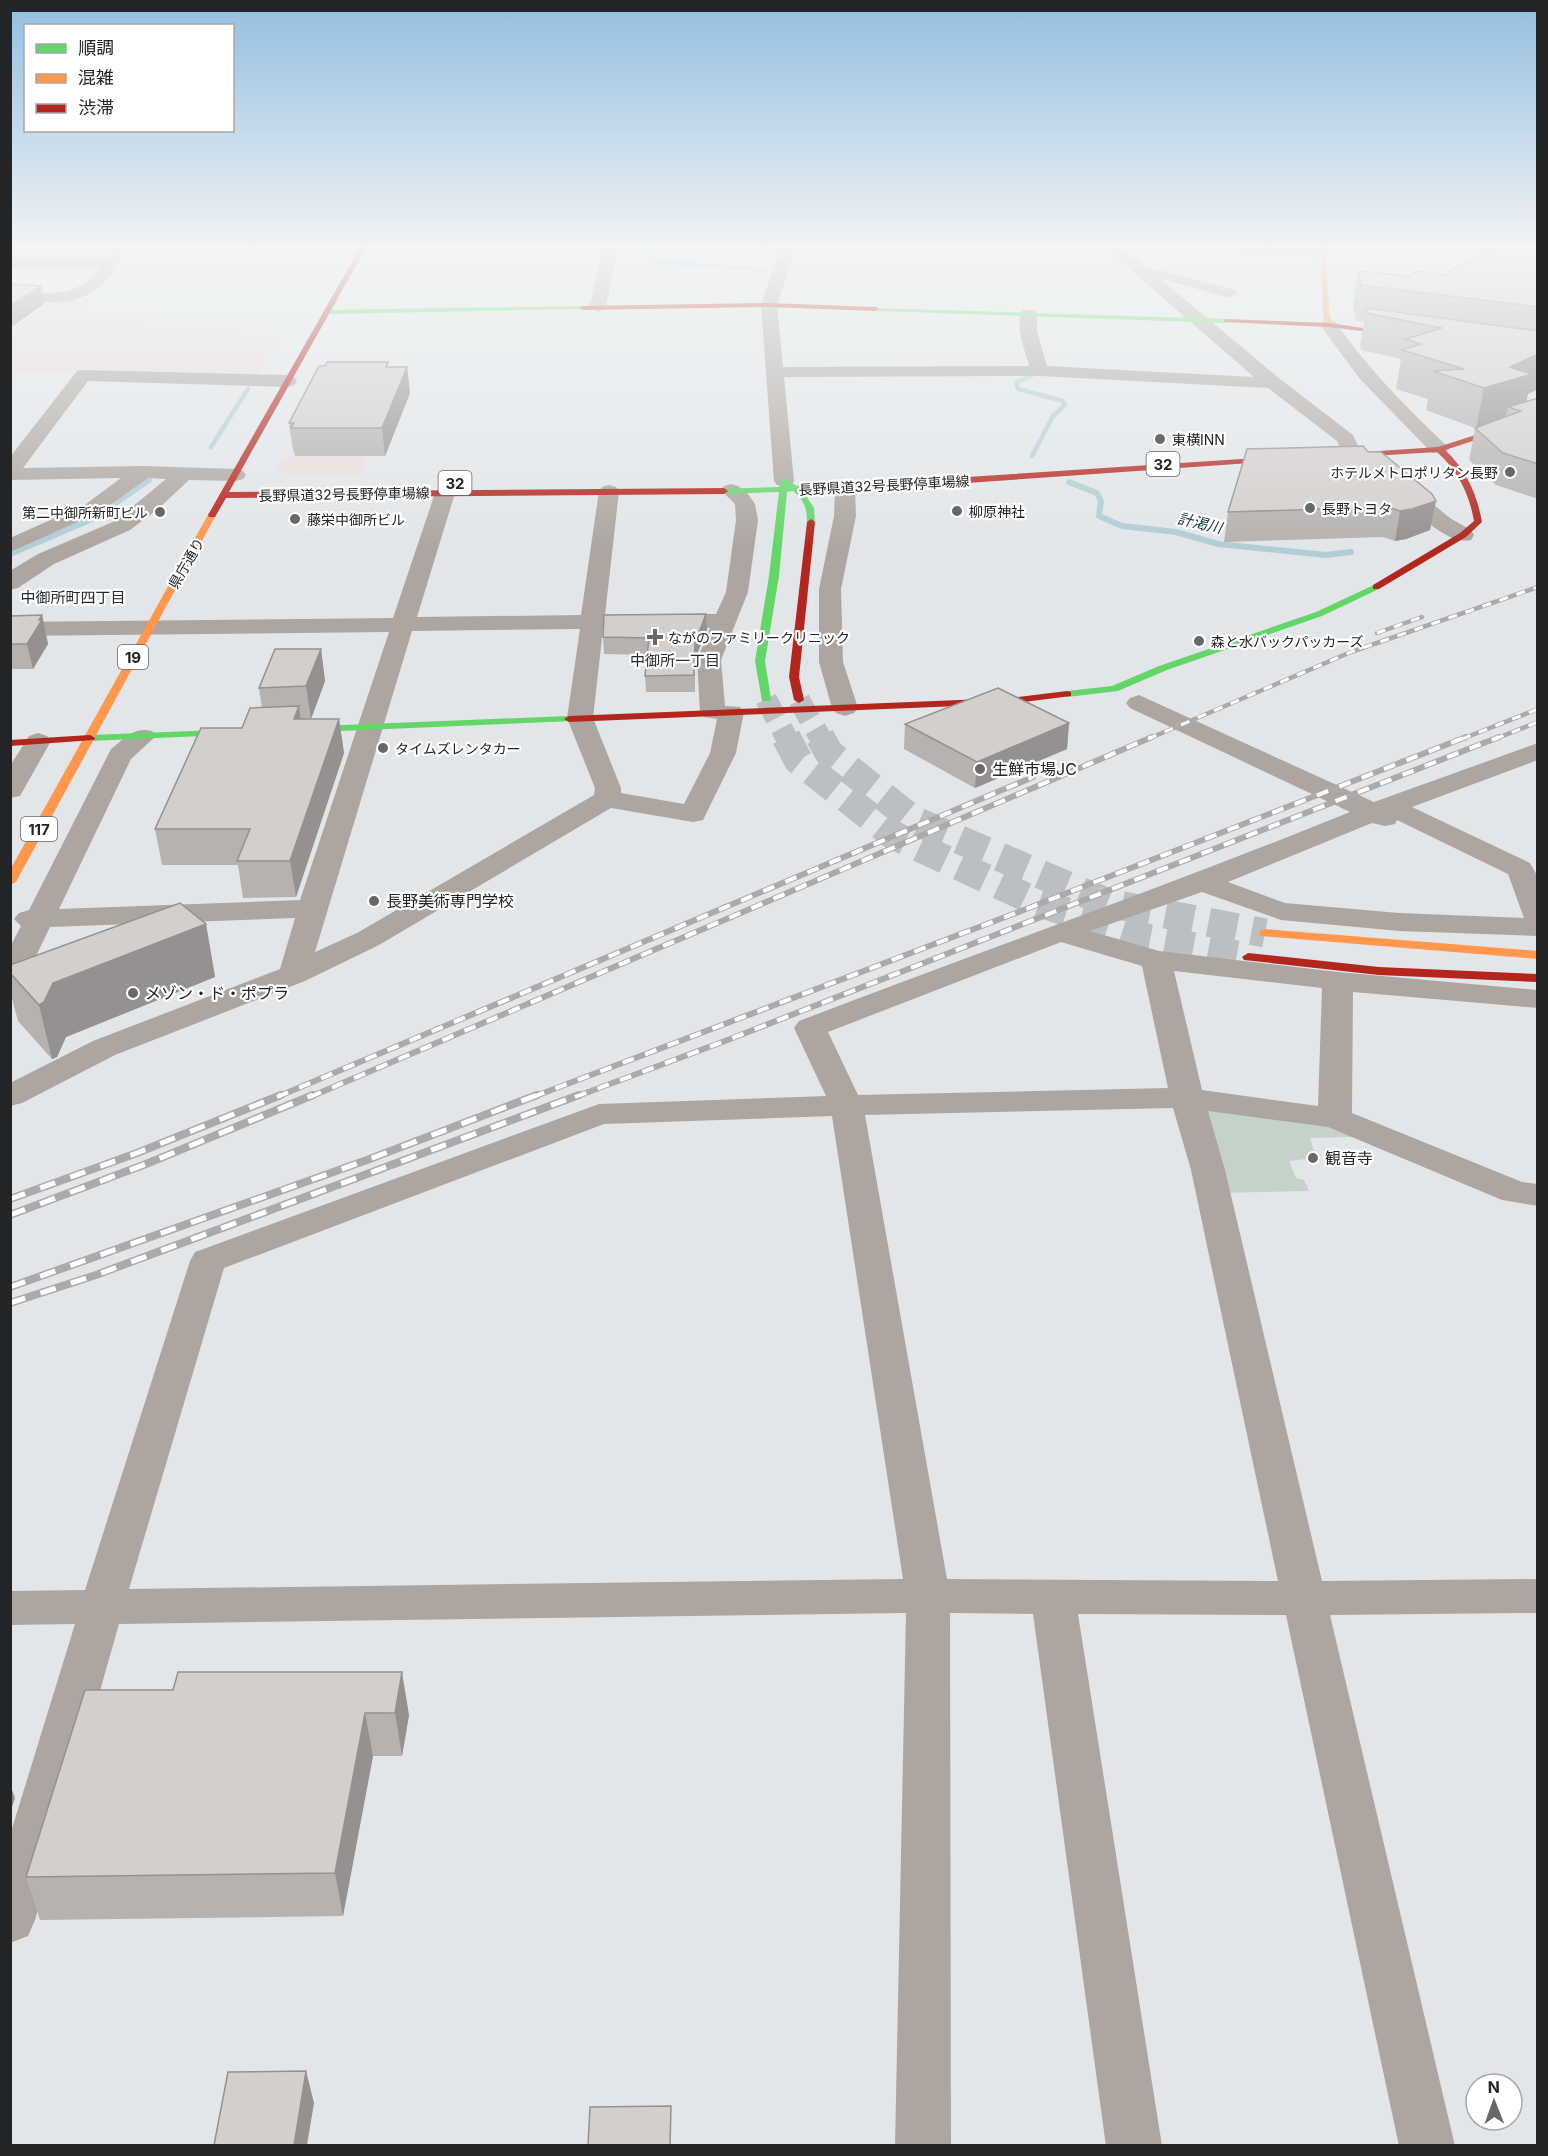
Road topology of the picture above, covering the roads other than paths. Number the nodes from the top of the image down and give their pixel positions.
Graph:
1 (306, 347) edge
2 (773, 347) edge
3 (1033, 347) edge
4 (1231, 347) edge
5 (1344, 347) edge
6 (1040, 371) junction
7 (775, 372) junction
8 (288, 381) junction
9 (1273, 383) junction
10 (1538, 403) edge
11 (1538, 417) edge
12 (1434, 444) junction
13 (1356, 451) junction
14 (1324, 452) edge
15 (10, 472) edge
16 (143, 472) junction
17 (184, 474) junction
18 (230, 485) junction
19 (788, 487) junction
20 (845, 487) junction
21 (731, 490) junction
22 (609, 491) junction
23 (445, 493) junction
24 (1463, 535) junction
25 (10, 546) edge
26 (10, 583) edge
27 (725, 621) junction
28 (591, 622) junction
29 (402, 625) junction
30 (148, 628) junction
31 (10, 629) edge
32 (766, 699) tunnel mouth
33 (799, 700) tunnel mouth
34 (1139, 703) dead end
35 (845, 708) junction
36 (722, 712) junction
37 (580, 718) junction
38 (371, 726) junction
39 (276, 730) edge
40 (252, 731) edge
41 (143, 736) junction
42 (90, 738) junction
43 (38, 741) junction
44 (10, 742) edge
45 (1533, 757) edge
46 (10, 790) edge
47 (607, 799) junction
48 (1390, 813) junction
49 (1459, 853) dead end
50 (1500, 859) junction
51 (10, 882) edge
52 (1202, 882) junction
53 (312, 908) junction
54 (1538, 916) edge
55 (34, 919) junction
56 (1538, 927) edge
57 (1060, 932) junction
58 (1265, 933) tunnel mouth
59 (1538, 955) edge
60 (1248, 957) tunnel mouth
61 (1156, 960) junction
62 (294, 974) junction
63 (1538, 978) edge
64 (10, 979) edge
65 (1338, 981) junction
66 (1538, 999) edge
67 (10, 1096) edge
68 (1187, 1098) junction
69 (847, 1106) junction
70 (1335, 1118) junction
71 (1538, 1195) edge
72 (928, 1596) junction
73 (1053, 1596) junction
74 (1538, 1596) edge
75 (1305, 1598) junction
76 (102, 1607) junction
77 (10, 1608) edge
78 (10, 1920) edge
79 (923, 2145) edge
80 (1134, 2145) edge
81 (1427, 2145) edge

1 - 8 main road, 県庁通り / 19
2 - 7 street
3 - 6 street
4 - 9 street
5 - 12 street
6 - 7 street
6 - 9 street
7 - 19 street
8 - 15 street
8 - 18 main road, 県庁通り / 19
9 - 13 street
10 - 12 main road
11 - 12 main road
12 - 13 main road
12 - 24 main road
13 - 14 main road
13 - 24 street
15 - 16 street
16 - 17 street
16 - 25 street
17 - 18 street
17 - 26 street
18 - 19 main road, 長野県道32号長野停車場線 / 32
18 - 23 main road, 長野県道32号長野停車場線 / 32
18 - 30 main road, 県庁通り / 19
19 - 20 main road, 長野県道32号長野停車場線 / 32
19 - 20 main road, 長野県道32号長野停車場線 / 32
19 - 21 main road, 長野県道32号長野停車場線 / 32
19 - 32 main road
19 - 33 main road
20 - 35 street
21 - 22 main road, 長野県道32号長野停車場線 / 32
21 - 27 street
22 - 23 main road, 長野県道32号長野停車場線 / 32
22 - 28 street
23 - 29 street
24 - 35 main road
27 - 28 street
27 - 36 street
28 - 29 street
28 - 37 street
29 - 30 street
29 - 38 street
30 - 31 street
30 - 42 main road, 県庁通り / 19
34 - 48 street
35 - 36 main road
36 - 37 main road
36 - 47 street
37 - 38 main road
37 - 47 street
38 - 39 main road
38 - 53 street
40 - 41 main road
41 - 42 main road
41 - 55 street
42 - 43 main road
42 - 51 main road, 県庁通り / 117
43 - 44 main road
43 - 46 street
45 - 48 street
47 - 62 street
48 - 50 street
48 - 52 street
49 - 50 street
50 - 54 street
52 - 56 street
52 - 57 street
53 - 55 street
53 - 62 street
55 - 64 street
57 - 61 street
57 - 69 street
58 - 59 main road
60 - 63 main road
61 - 65 street
61 - 68 street
62 - 67 street
65 - 66 street
65 - 70 street
68 - 69 street
68 - 70 street
68 - 75 street
69 - 72 street
69 - 76 street
70 - 71 street
72 - 73 street
72 - 76 street
72 - 79 street
73 - 75 street
73 - 80 street
74 - 75 street
75 - 81 street
76 - 77 street
76 - 78 street

